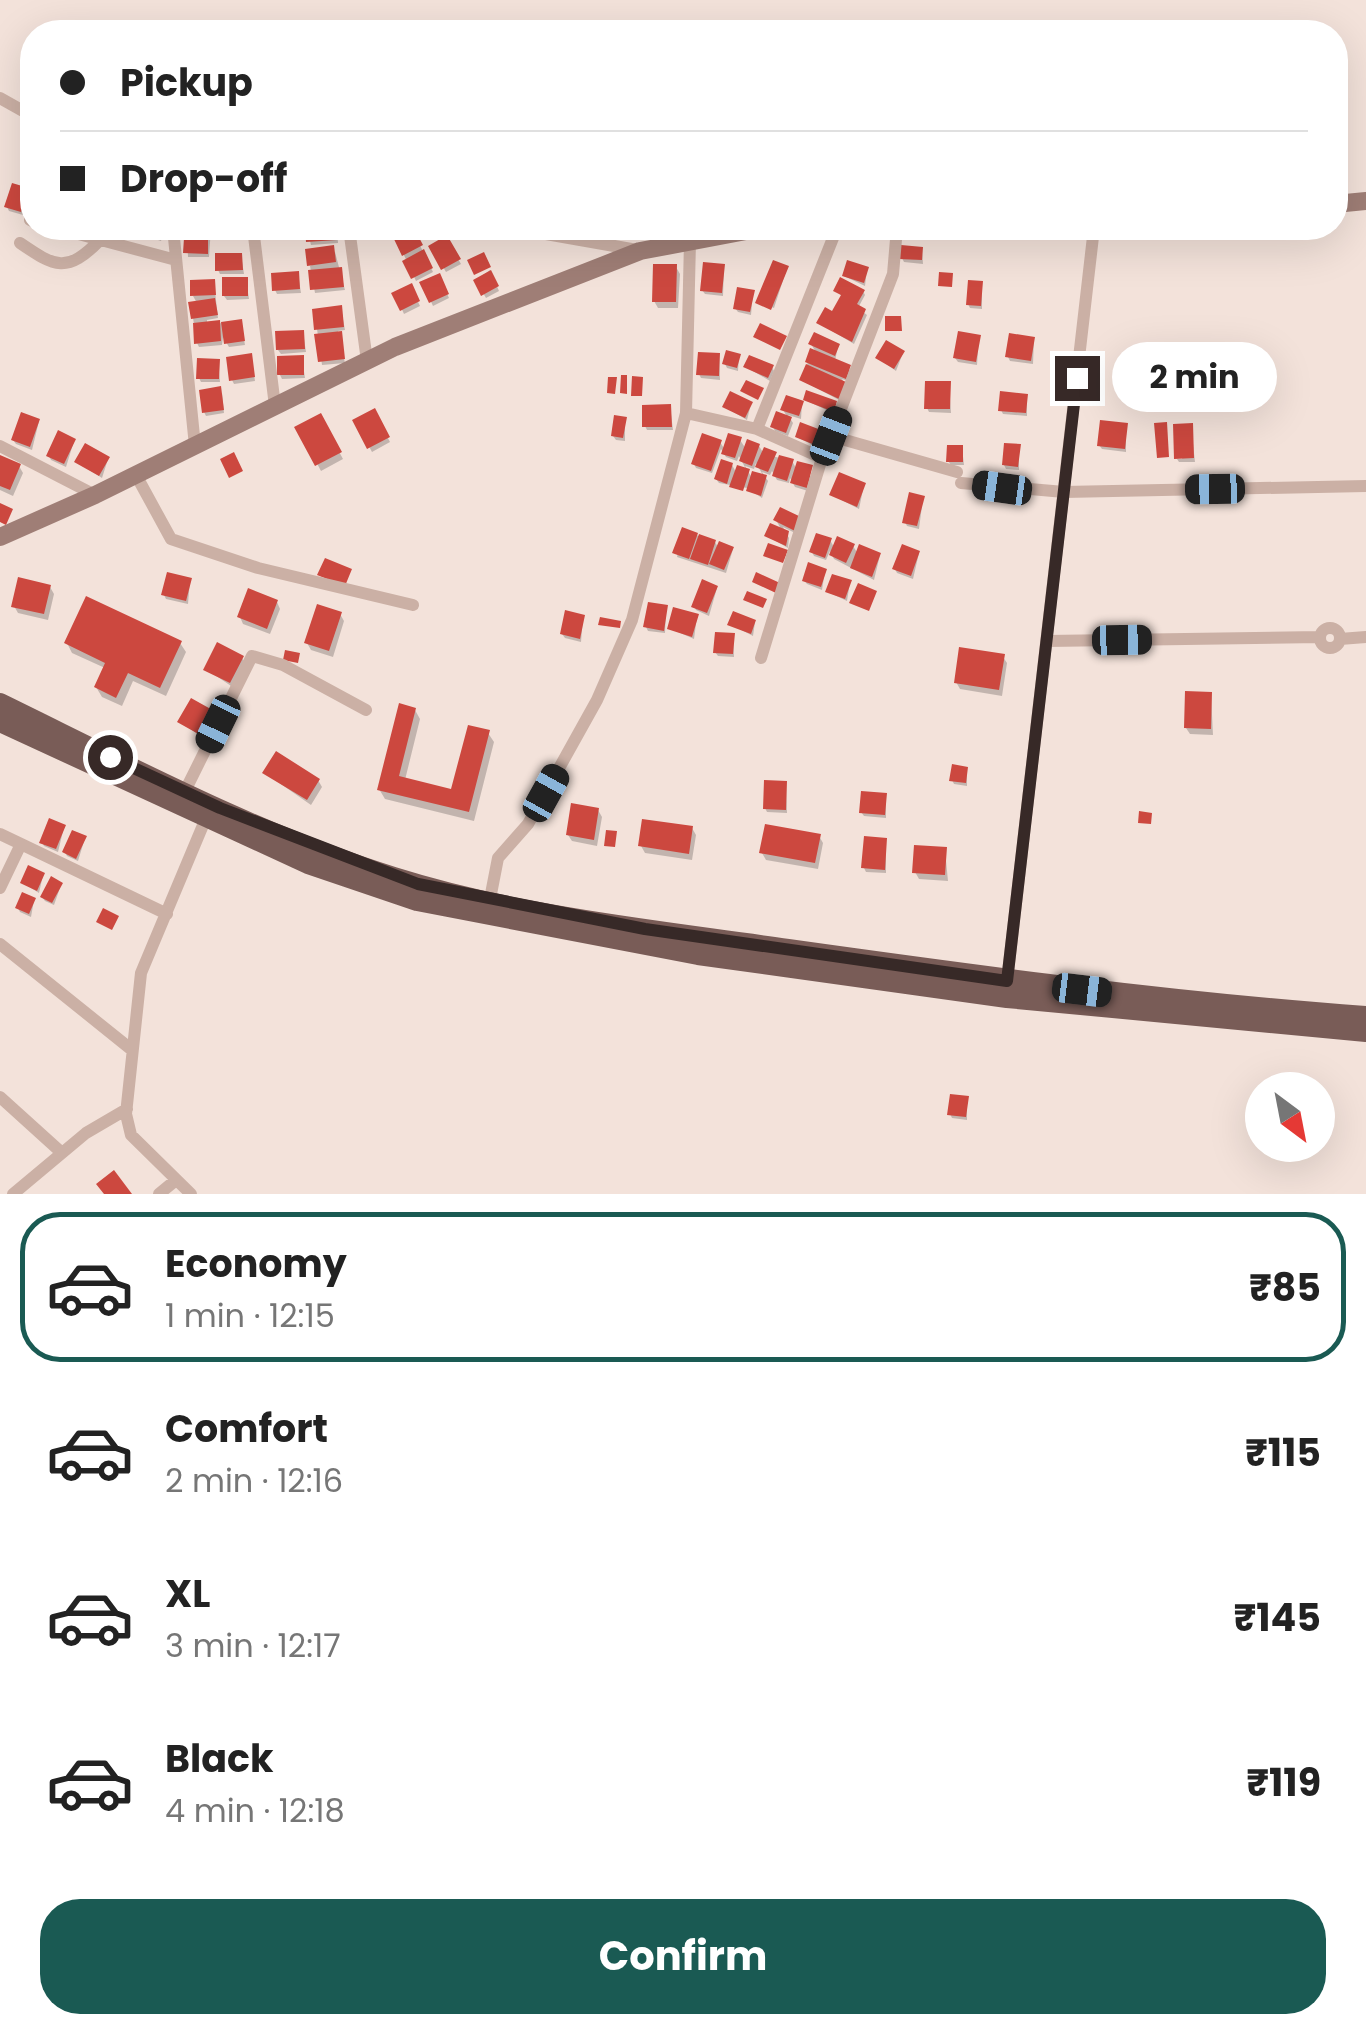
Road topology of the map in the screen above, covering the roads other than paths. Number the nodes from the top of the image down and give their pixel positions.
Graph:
1 (100, 240) joint
2 (174, 240) edge
3 (255, 240) edge
4 (351, 240) edge
5 (582, 240) edge
6 (696, 240) edge
7 (831, 240) edge
8 (896, 240) edge
9 (1093, 240) edge
10 (690, 241) junction
11 (20, 243) dead end
12 (640, 250) junction
13 (176, 260) junction
14 (367, 361) junction
15 (276, 406) junction
16 (686, 413) junction
17 (756, 429) junction
18 (831, 436) junction
19 (0, 446) edge
20 (195, 446) junction
21 (822, 458) junction
22 (136, 475) junction
23 (1366, 486) edge
24 (1064, 492) junction
25 (95, 495) junction
26 (0, 537) edge
27 (413, 605) dead end
28 (1366, 636) edge
29 (1047, 641) junction
30 (761, 658) dead end
31 (0, 703) edge
32 (366, 710) dead end
33 (0, 722) edge
34 (185, 791) junction
35 (206, 818) junction
36 (0, 834) edge
37 (20, 844) junction
38 (0, 888) edge
39 (490, 900) junction
40 (167, 914) junction
41 (0, 944) edge
42 (1007, 981) junction
43 (1366, 1016) edge
44 (1366, 1032) edge
45 (132, 1050) junction
46 (0, 1097) edge
47 (127, 1109) junction
48 (62, 1153) junction
49 (176, 1180) junction
50 (0, 1189) edge
51 (10, 1194) edge
52 (159, 1194) edge
53 (191, 1194) edge

1 - 11 street
1 - 13 street
2 - 13 street
3 - 15 street
4 - 14 street
5 - 12 street
6 - 10 main road
7 - 17 street
8 - 18 street
9 - 24 street
10 - 12 main road
10 - 16 street
12 - 14 main road
13 - 20 street
14 - 15 main road
15 - 20 main road
16 - 17 street
16 - 39 street
17 - 21 street
18 - 21 street
18 - 24 street
19 - 25 street
20 - 22 main road
21 - 30 street
22 - 25 main road
22 - 27 street
23 - 24 street
24 - 29 street
25 - 26 main road
28 - 29 street
29 - 42 street
31 - 34 main road
32 - 34 street
33 - 35 main road
34 - 39 main road
35 - 40 street
35 - 44 main road
36 - 37 street
37 - 38 street
37 - 40 street
39 - 42 main road
40 - 45 street
41 - 45 street
42 - 43 main road
45 - 47 street
46 - 48 street
47 - 48 street
47 - 49 street
48 - 51 street
49 - 52 street
49 - 53 street
50 - 51 street

